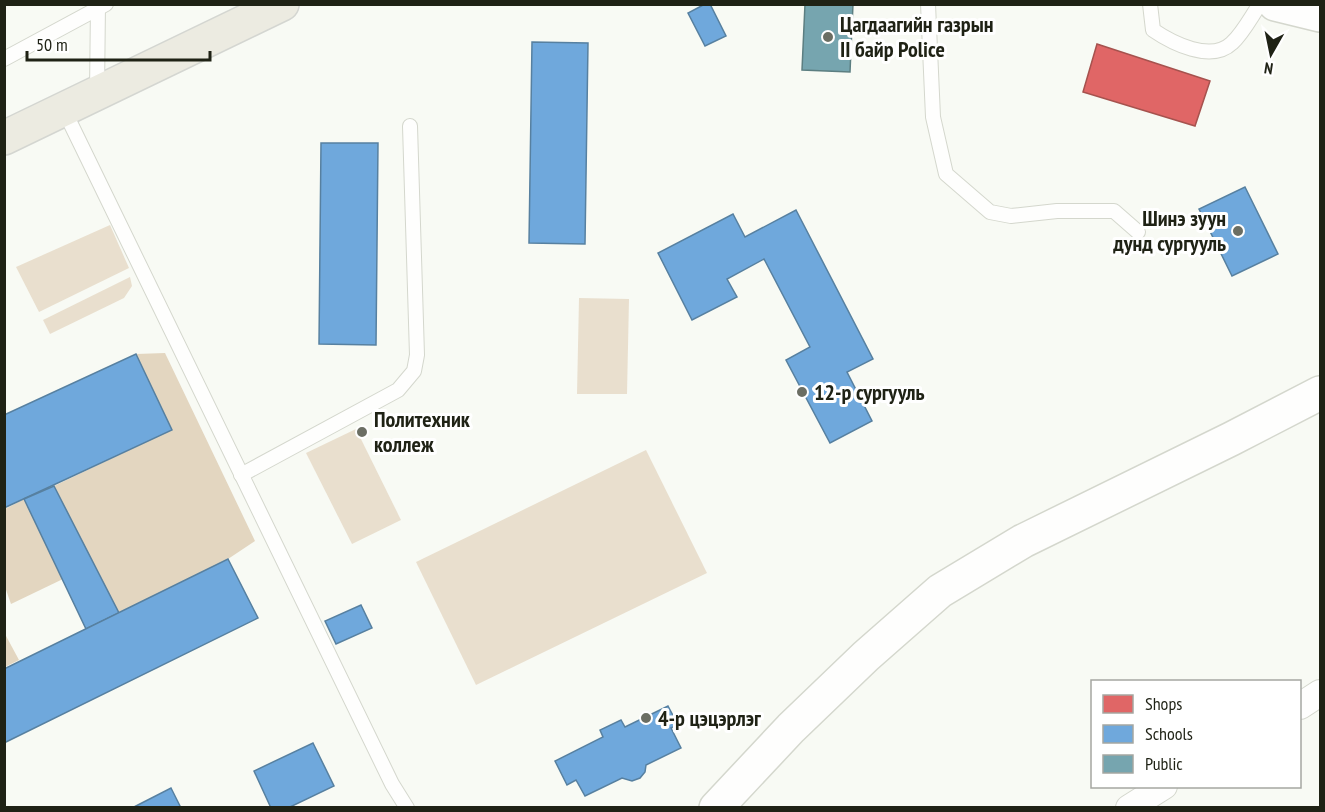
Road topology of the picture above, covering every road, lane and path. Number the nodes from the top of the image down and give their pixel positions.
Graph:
1 (282, 4) edge
2 (928, 4) edge
3 (1150, 4) edge
4 (1260, 4) edge
5 (1275, 4) edge
6 (101, 6) edge
7 (1320, 15) edge
8 (4, 59) edge
9 (97, 93) junction
10 (64, 110) junction
11 (410, 126) dead end
12 (4, 138) edge
13 (1138, 232) dead end
14 (1320, 393) edge
15 (241, 475) junction
16 (1320, 693) edge
17 (1301, 705) edge
18 (1161, 788) edge
19 (407, 807) edge
20 (716, 807) edge
21 (1129, 807) edge

1 - 9 main road
2 - 13 lane
3 - 4 lane
5 - 7 street
6 - 8 lane
6 - 9 lane
9 - 10 main road
10 - 12 main road
10 - 15 lane
11 - 15 lane
14 - 20 street
15 - 19 lane
16 - 17 street
18 - 21 street

